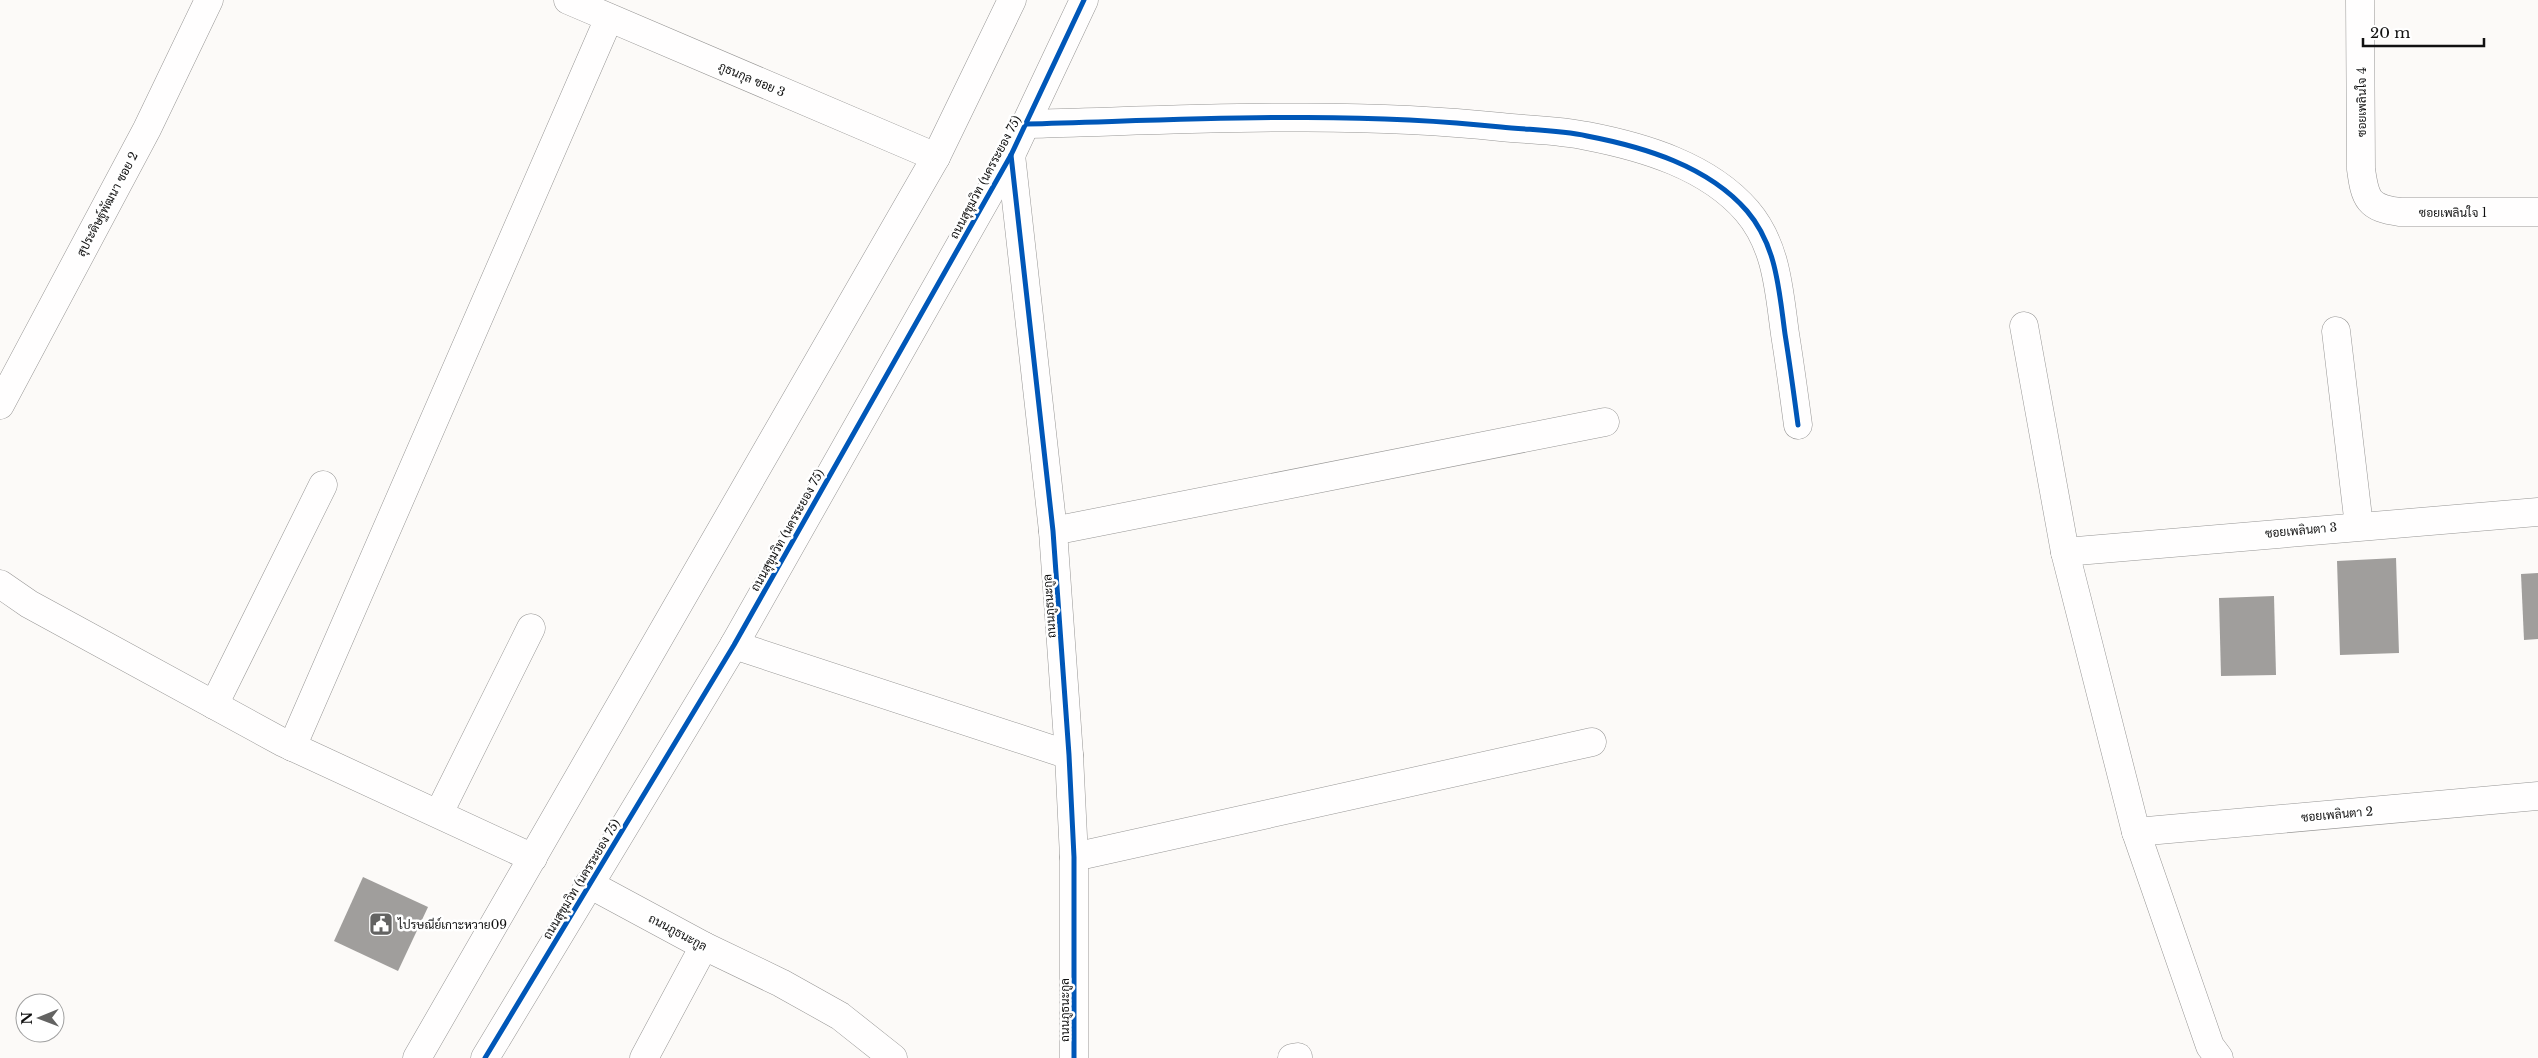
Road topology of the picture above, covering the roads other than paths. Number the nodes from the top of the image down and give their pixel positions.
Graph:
1 (209, 0) edge
2 (568, 0) edge
3 (1012, 0) edge
4 (1084, 0) edge
5 (2360, 0) edge
6 (609, 18) junction
7 (1026, 124) junction
8 (1011, 155) junction
9 (936, 157) junction
10 (2370, 203) joint
11 (2538, 212) edge
12 (2024, 326) dead end
13 (2336, 332) dead end
14 (0, 405) edge
15 (1605, 422) dead end
16 (1798, 425) dead end
17 (323, 484) dead end
18 (2538, 512) edge
19 (2359, 526) junction
20 (1053, 531) junction
21 (2065, 552) junction
22 (4, 594) edge
23 (530, 628) dead end
24 (734, 645) junction
25 (214, 705) junction
26 (1592, 742) dead end
27 (292, 746) junction
28 (1069, 755) junction
29 (2538, 796) edge
30 (439, 813) junction
31 (2136, 832) junction
32 (1074, 857) junction
33 (532, 858) junction
34 (589, 884) junction
35 (704, 946) junction
36 (417, 1058) edge
37 (485, 1058) edge
38 (644, 1058) edge
39 (893, 1058) edge
40 (1074, 1058) edge
41 (2219, 1058) edge

1 - 14 street, สุประดิษฐ์พัฒนา ซอย 2
2 - 6 street, ภูธนกุล ซอย 3
3 - 9 street
4 - 7 street, ถนนสุขุมวิท (นครระยอง 75)
5 - 10 street, ซอยเพลินใจ 4
6 - 9 street, ภูธนกุล ซอย 3
6 - 27 street
7 - 8 street, ถนนสุขุมวิท (นครระยอง 75)
7 - 16 street
8 - 20 street, ถนนภูธนะกูล
8 - 24 street, ถนนสุขุมวิท (นครระยอง 75)
9 - 33 street
10 - 11 street, ซอยเพลินใจ 1
12 - 21 street
13 - 19 street
15 - 20 street
17 - 25 street
18 - 19 street, ซอยเพลินตา 3
19 - 21 street, ซอยเพลินตา 3
20 - 28 street, ถนนภูธนะกูล
21 - 31 street
22 - 25 street
23 - 30 street
24 - 28 street
24 - 34 street, ถนนสุขุมวิท (นครระยอง 75)
25 - 27 street
26 - 32 street
27 - 30 street
28 - 32 street, ถนนภูธนะกูล
29 - 31 street, ซอยเพลินตา 2
30 - 33 street
31 - 41 street
32 - 40 street, ถนนภูธนะกูล
33 - 36 street
34 - 35 street, ถนนภูธนะกูล
34 - 37 street, ถนนสุขุมวิท (นครระยอง 75)
35 - 38 street
35 - 39 street, ถนนภูธนะกูล

